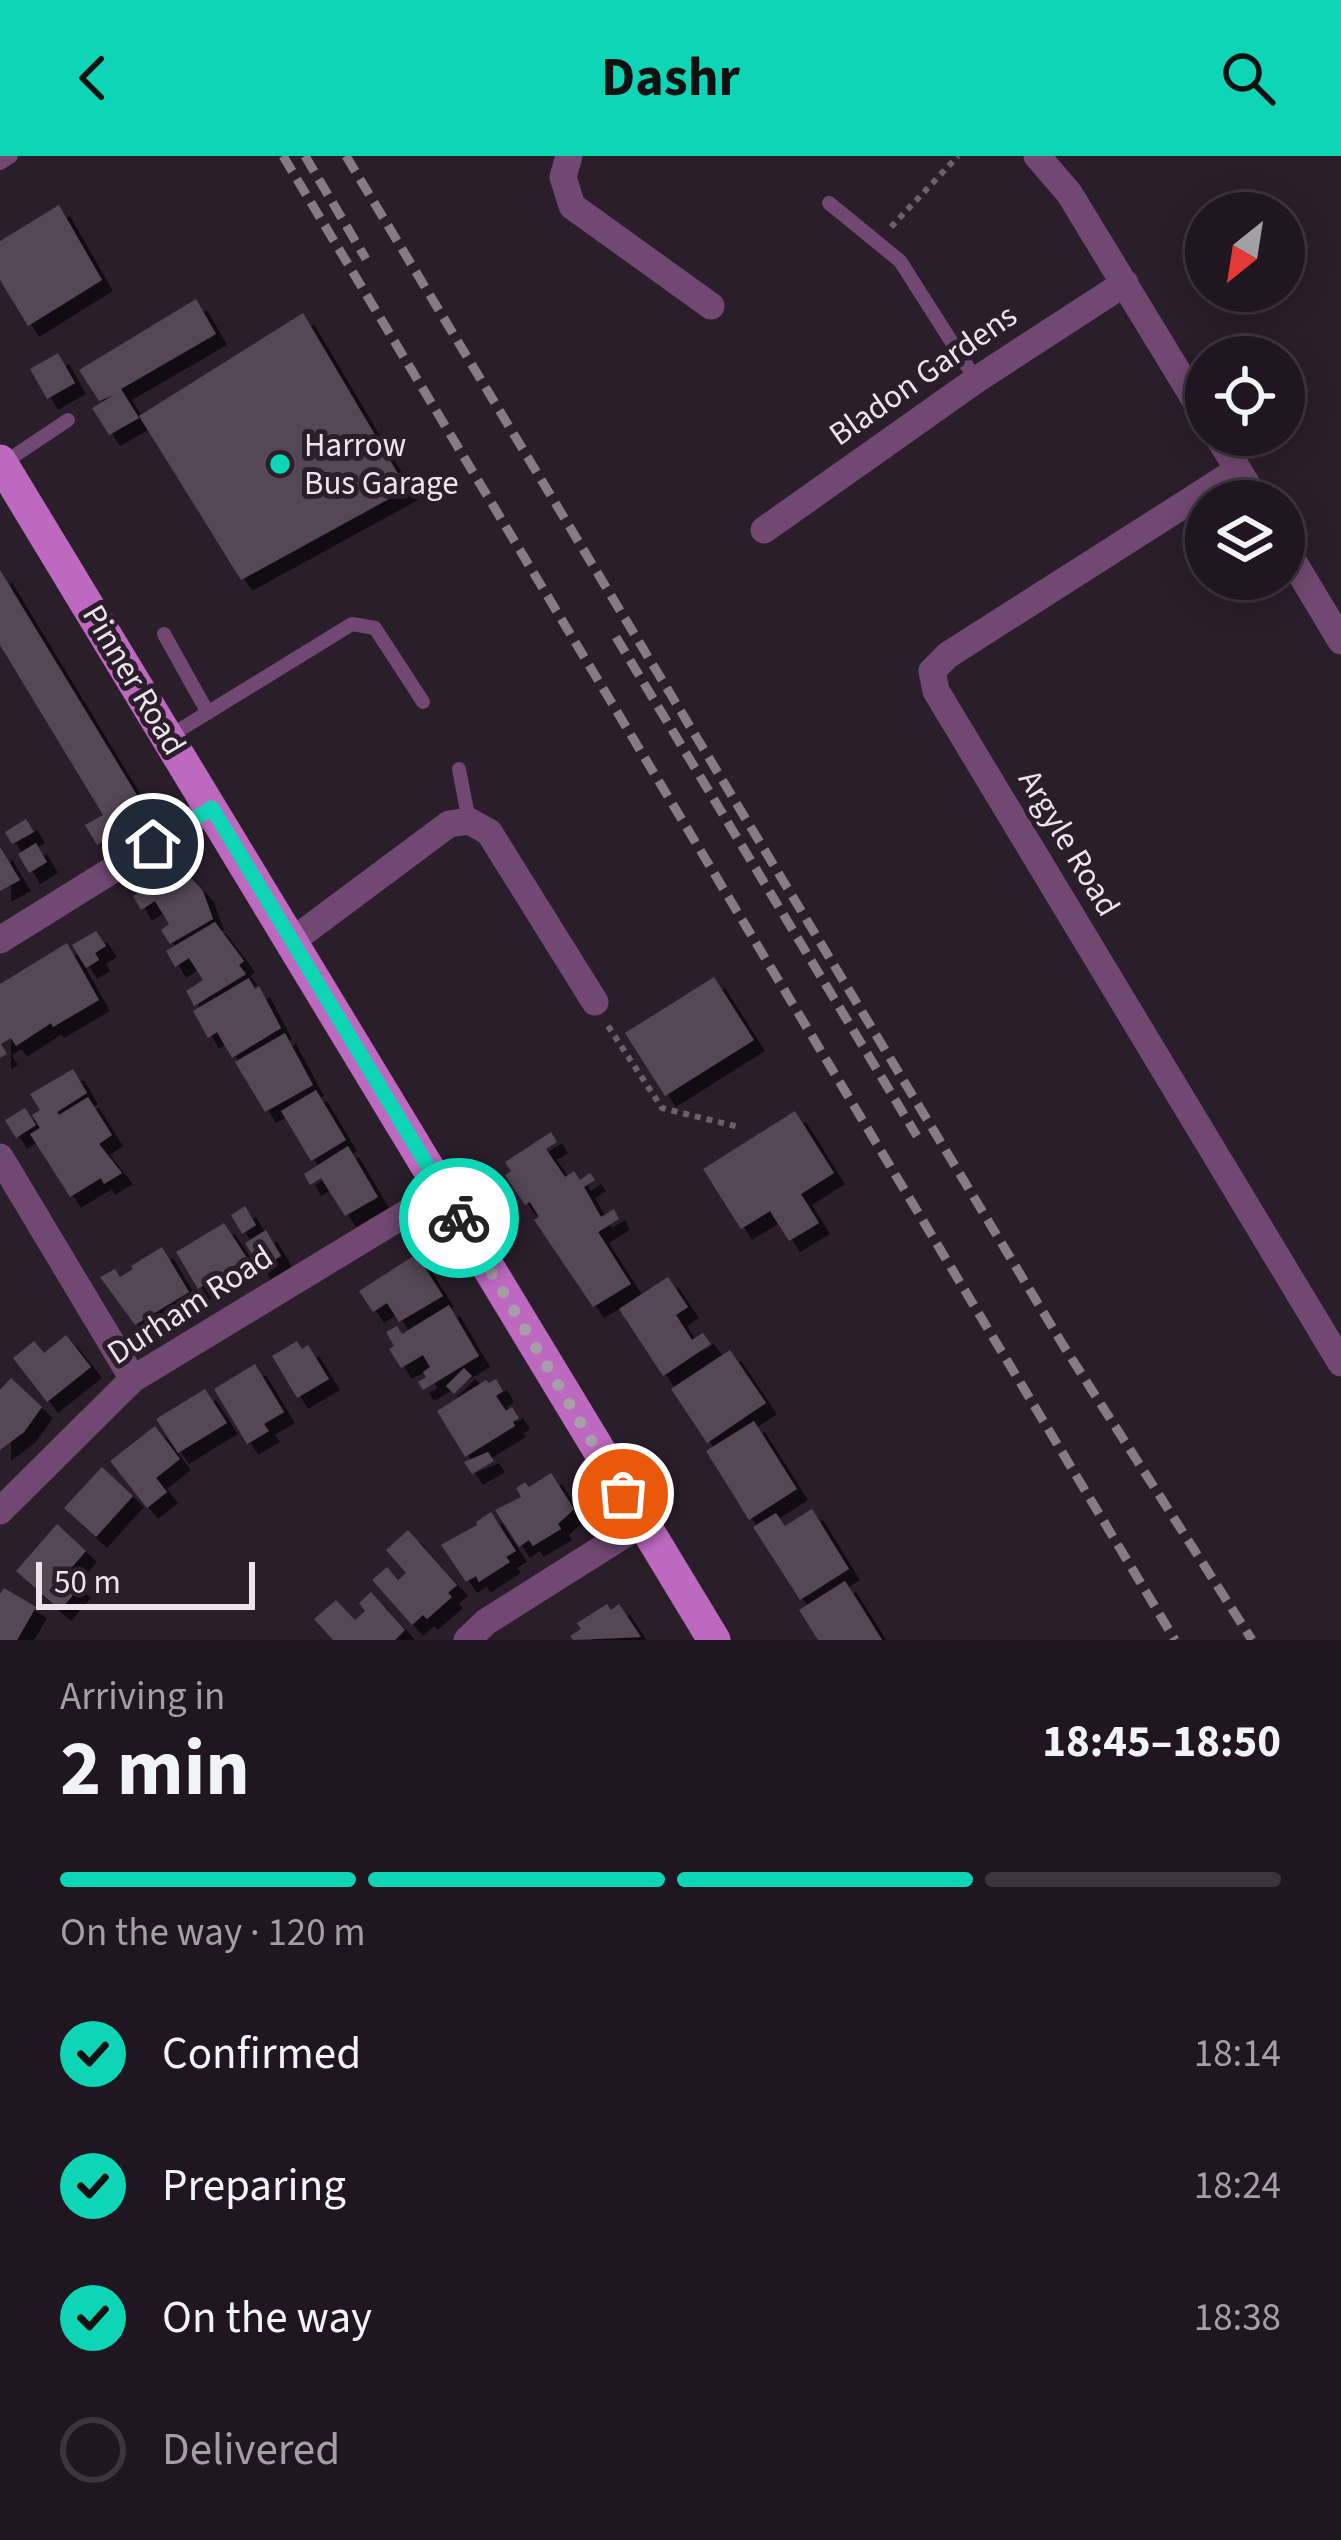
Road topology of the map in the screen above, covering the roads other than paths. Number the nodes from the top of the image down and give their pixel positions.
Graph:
1 (11, 156) edge
2 (569, 156) edge
3 (1036, 156) edge
4 (0, 163) edge
5 (829, 203) dead end
6 (1125, 283) junction
7 (710, 306) dead end
8 (976, 380) junction
9 (1185, 383) edge
10 (68, 420) dead end
11 (1229, 456) edge
12 (1, 462) edge
13 (1238, 470) junction
14 (1244, 480) edge
15 (12, 504) edge
16 (764, 530) dead end
17 (1305, 581) edge
18 (164, 634) dead end
19 (1341, 641) edge
20 (423, 702) dead end
21 (208, 712) junction
22 (168, 737) junction
23 (459, 769) dead end
24 (212, 808) junction
25 (469, 821) junction
26 (0, 940) edge
27 (292, 941) junction
28 (596, 1002) road end
29 (0, 1157) edge
30 (443, 1190) junction
31 (1341, 1363) edge
32 (133, 1379) junction
33 (0, 1511) edge
34 (641, 1524) junction
35 (467, 1640) edge
36 (713, 1640) edge

1 - 4 lane
2 - 7 street
3 - 6 street
5 - 8 lane
6 - 8 street, Bladon Gardens
6 - 9 street
8 - 16 street, Bladon Gardens
10 - 12 lane
11 - 13 street
12 - 15 main road, Pinner Road
13 - 14 street
13 - 31 street, Argyle Road
15 - 22 main road, Pinner Road
17 - 19 street
18 - 21 lane
20 - 21 lane
21 - 22 lane
22 - 24 main road, Pinner Road
23 - 25 lane
24 - 26 street
24 - 27 main road, Pinner Road
25 - 27 street
25 - 28 street
27 - 30 main road, Pinner Road
29 - 32 street
30 - 32 street, Durham Road
30 - 34 main road, Pinner Road
32 - 33 street, Durham Road
34 - 35 street
34 - 36 main road, Pinner Road

